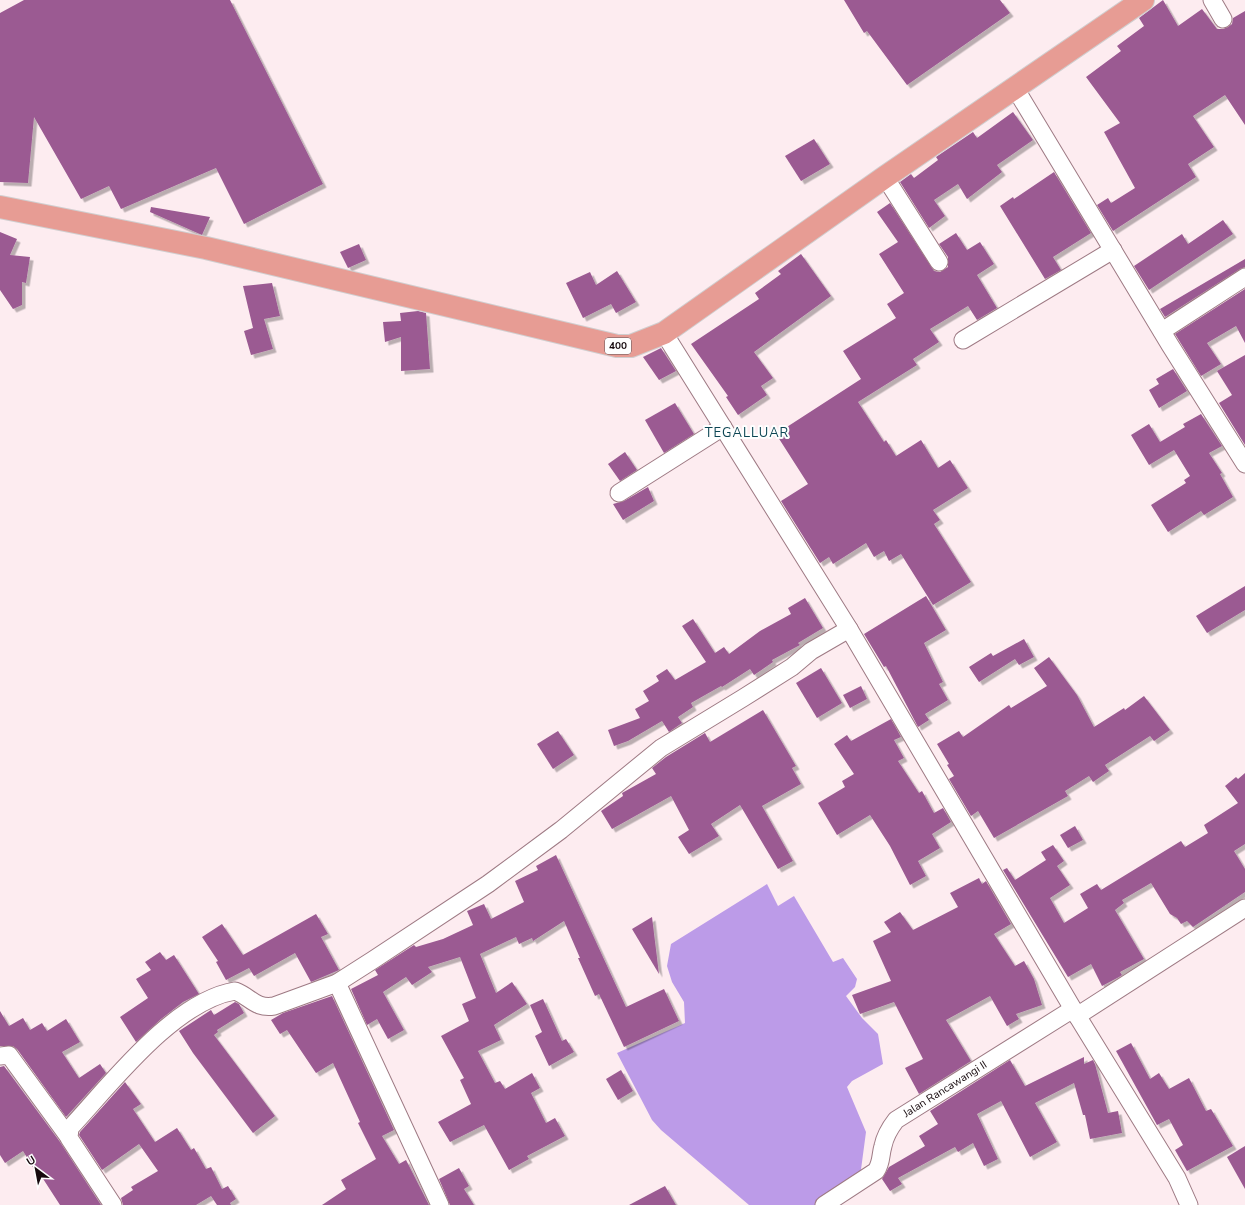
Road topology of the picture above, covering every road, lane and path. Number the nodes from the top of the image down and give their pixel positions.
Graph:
1 (1144, 0) edge
2 (1212, 0) edge
3 (1223, 19) dead end
4 (1015, 88) junction
5 (885, 177) junction
6 (0, 206) edge
7 (1113, 250) junction
8 (939, 262) dead end
9 (1245, 277) edge
10 (1162, 331) junction
11 (664, 333) junction
12 (963, 340) dead end
13 (723, 426) junction
14 (1245, 464) edge
15 (619, 493) dead end
16 (849, 629) junction
17 (1245, 908) edge
18 (336, 983) junction
19 (1075, 1012) junction
20 (0, 1056) edge
21 (68, 1136) junction
22 (113, 1205) edge
23 (440, 1205) edge
24 (824, 1205) edge
25 (1189, 1205) edge

1 - 4 main road, 400
2 - 3 street
4 - 5 main road, 400
4 - 7 street
5 - 8 street
5 - 11 main road, 400
6 - 11 main road, 400
7 - 10 street
7 - 12 street
9 - 10 street
10 - 14 street
11 - 13 street
13 - 15 street
13 - 16 street
16 - 18 street
16 - 19 street
17 - 19 street, Jalan Rancawangi II
18 - 21 street
18 - 23 street
19 - 24 street, Jalan Rancawangi II
19 - 25 street
20 - 21 street
21 - 22 street

